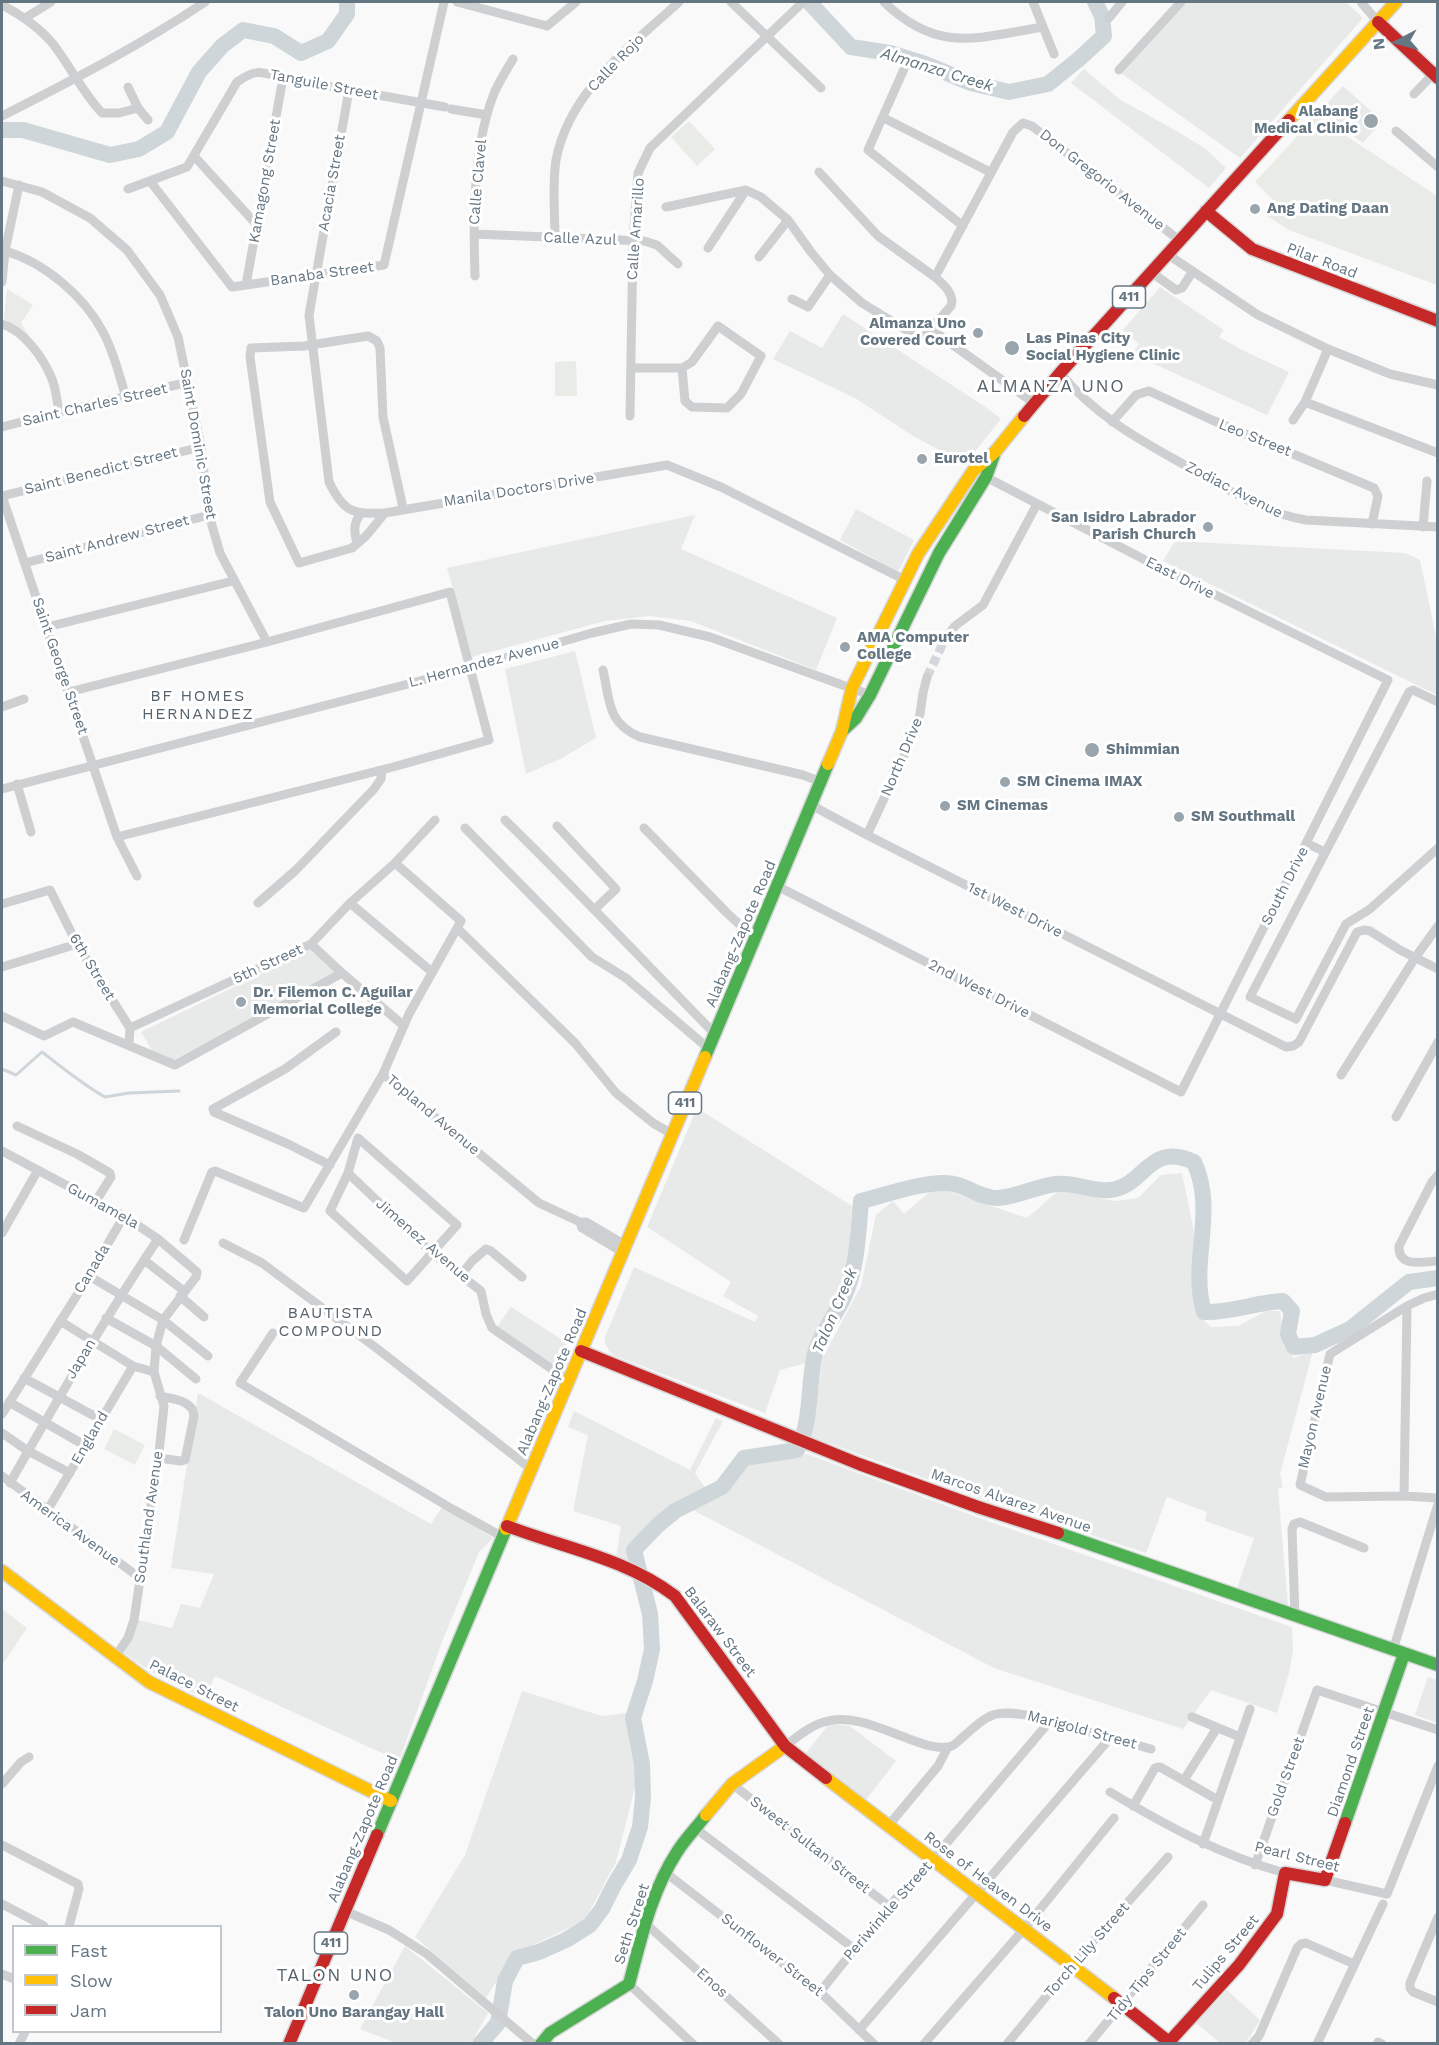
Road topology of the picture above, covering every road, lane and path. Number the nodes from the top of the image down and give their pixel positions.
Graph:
1 (51, 2) edge
2 (205, 2) edge
3 (444, 2) edge
4 (457, 2) edge
5 (576, 2) edge
6 (679, 2) edge
7 (731, 2) edge
8 (803, 2) edge
9 (884, 2) edge
10 (901, 2) edge
11 (1033, 2) edge
12 (1122, 2) edge
13 (1181, 2) edge
14 (1361, 2) edge
15 (1395, 2) edge
16 (2, 5) edge
17 (895, 12) junction
18 (25, 18) junction
19 (1109, 18) dead end
20 (1378, 22) junction
21 (1039, 27) junction
22 (767, 35) junction
23 (1054, 54) dead end
24 (513, 59) dead end
25 (904, 69) dead end
26 (1119, 70) dead end
27 (1436, 74) edge
28 (75, 78) junction
29 (283, 78) junction
30 (128, 87) dead end
31 (821, 88) dead end
32 (349, 90) junction
33 (1414, 94) dead end
34 (420, 102) junction
35 (138, 108) junction
36 (2, 113) edge
37 (488, 115) junction
38 (884, 118) junction
39 (148, 120) dead end
40 (1396, 131) dead end
41 (194, 156) junction
42 (1437, 167) edge
43 (819, 172) dead end
44 (990, 172) junction
45 (2, 181) edge
46 (150, 181) junction
47 (19, 185) junction
48 (128, 189) dead end
49 (746, 190) junction
50 (666, 207) dead end
51 (1206, 212) junction
52 (788, 220) junction
53 (257, 225) junction
54 (963, 226) junction
55 (474, 234) junction
56 (555, 238) junction
57 (633, 240) junction
58 (1179, 240) junction
59 (708, 248) dead end
60 (5, 251) junction
61 (1167, 254) junction
62 (759, 256) dead end
63 (678, 264) dead end
64 (1193, 271) junction
65 (1151, 272) junction
66 (830, 274) junction
67 (316, 276) junction
68 (475, 276) dead end
69 (935, 277) junction
70 (2, 282) edge
71 (246, 285) junction
72 (792, 298) dead end
73 (1437, 321) edge
74 (2, 324) edge
75 (928, 333) junction
76 (312, 345) junction
77 (1328, 349) junction
78 (631, 368) junction
79 (682, 368) junction
80 (1060, 373) junction
81 (189, 382) junction
82 (1437, 386) edge
83 (126, 397) junction
84 (1305, 402) junction
85 (1034, 403) junction
86 (59, 412) junction
87 (630, 416) dead end
88 (1293, 420) dead end
89 (1112, 422) junction
90 (2, 427) edge
91 (201, 447) junction
92 (995, 452) junction
93 (1437, 453) edge
94 (974, 471) junction
95 (986, 477) junction
96 (1427, 481) dead end
97 (2, 496) edge
98 (1037, 504) junction
99 (403, 508) junction
100 (361, 513) junction
101 (386, 513) junction
102 (209, 515) junction
103 (1372, 524) junction
104 (1423, 527) junction
105 (1437, 527) edge
106 (357, 543) junction
107 (25, 563) junction
108 (904, 580) junction
109 (233, 581) junction
110 (46, 627) junction
111 (944, 641) tunnel mouth
112 (267, 642) junction
113 (470, 668) junction
114 (603, 670) dead end
115 (927, 677) tunnel mouth
116 (1388, 680) joint
117 (852, 688) junction
118 (69, 692) junction
119 (870, 695) junction
120 (24, 699) dead end
121 (1437, 702) edge
122 (2, 707) edge
123 (842, 731) junction
124 (94, 765) junction
125 (382, 770) junction
126 (821, 782) junction
127 (17, 784) junction
128 (2, 789) edge
129 (811, 805) junction
130 (435, 820) dead end
131 (505, 820) dead end
132 (557, 826) dead end
133 (465, 828) dead end
134 (644, 828) dead end
135 (31, 832) dead end
136 (867, 835) junction
137 (117, 837) junction
138 (1306, 843) junction
139 (1437, 848) edge
140 (1325, 852) junction
141 (395, 863) junction
142 (137, 876) dead end
143 (777, 886) junction
144 (2, 903) edge
145 (258, 903) dead end
146 (350, 903) junction
147 (595, 909) junction
148 (460, 925) junction
149 (1437, 926) edge
150 (756, 934) junction
151 (77, 944) junction
152 (311, 944) junction
153 (1415, 958) junction
154 (2, 967) edge
155 (1437, 969) edge
156 (432, 972) junction
157 (342, 973) junction
158 (1220, 1014) junction
159 (2, 1016) edge
160 (404, 1026) junction
161 (130, 1028) junction
162 (336, 1032) dead end
163 (715, 1034) junction
164 (1437, 1042) edge
165 (129, 1044) junction
166 (709, 1049) junction
167 (383, 1074) junction
168 (1341, 1075) dead end
169 (1181, 1092) joint
170 (1396, 1117) dead end
171 (17, 1126) dead end
172 (672, 1134) junction
173 (2, 1151) edge
174 (330, 1165) junction
175 (38, 1170) junction
176 (348, 1173) junction
177 (1436, 1181) edge
178 (96, 1201) junction
179 (124, 1216) junction
180 (2, 1233) edge
181 (158, 1239) junction
182 (184, 1240) dead end
183 (223, 1243) dead end
184 (624, 1249) junction
185 (431, 1252) junction
186 (144, 1260) junction
187 (1437, 1261) edge
188 (88, 1276) junction
189 (460, 1276) junction
190 (522, 1277) dead end
191 (182, 1294) junction
192 (1437, 1294) edge
193 (120, 1295) junction
194 (1407, 1306) junction
195 (204, 1317) dead end
196 (106, 1318) junction
197 (163, 1320) junction
198 (60, 1321) junction
199 (273, 1333) dead end
200 (92, 1340) junction
201 (156, 1346) junction
202 (581, 1351) junction
203 (208, 1356) dead end
204 (133, 1366) junction
205 (154, 1372) junction
206 (24, 1378) junction
207 (196, 1378) dead end
208 (568, 1380) junction
209 (160, 1396) junction
210 (58, 1397) junction
211 (9, 1402) junction
212 (2, 1414) edge
213 (100, 1419) junction
214 (44, 1423) junction
215 (2, 1433) edge
216 (86, 1446) junction
217 (28, 1451) junction
218 (158, 1458) junction
219 (531, 1470) junction
220 (70, 1473) junction
221 (2, 1476) edge
222 (10, 1483) junction
223 (1404, 1496) junction
224 (1437, 1498) edge
225 (1437, 1504) edge
226 (47, 1511) junction
227 (505, 1531) junction
228 (1364, 1548) dead end
229 (2, 1571) edge
230 (140, 1578) junction
231 (1295, 1616) junction
232 (1399, 1652) junction
233 (115, 1657) junction
234 (1437, 1665) edge
235 (1250, 1709) dead end
236 (1384, 1712) junction
237 (1192, 1717) dead end
238 (1050, 1721) junction
239 (1217, 1728) junction
240 (1437, 1730) edge
241 (1240, 1737) junction
242 (1110, 1738) junction
243 (785, 1746) junction
244 (948, 1747) junction
245 (1151, 1749) dead end
246 (29, 1757) dead end
247 (1437, 1766) edge
248 (1184, 1780) junction
249 (2, 1784) edge
250 (732, 1784) junction
251 (1110, 1792) dead end
252 (1218, 1800) junction
253 (391, 1801) junction
254 (1133, 1806) junction
255 (1114, 1818) dead end
256 (888, 1827) junction
257 (695, 1828) junction
258 (1203, 1844) junction
259 (2, 1845) edge
260 (1168, 1857) dead end
261 (933, 1859) junction
262 (1255, 1865) junction
263 (666, 1873) junction
264 (1285, 1873) junction
265 (1325, 1880) junction
266 (977, 1892) junction
267 (1385, 1899) junction
268 (2, 1904) edge
269 (1203, 1905) dead end
270 (889, 1906) junction
271 (345, 1911) junction
272 (1437, 1917) edge
273 (645, 1923) junction
274 (42, 1925) edge
275 (69, 1925) edge
276 (1024, 1929) junction
277 (854, 1948) junction
278 (1354, 1964) junction
279 (1072, 1965) junction
280 (629, 1984) junction
281 (820, 1992) junction
282 (1437, 2002) edge
283 (1123, 2004) junction
284 (860, 2030) junction
285 (1166, 2041) edge
286 (289, 2043) edge
287 (532, 2043) edge
288 (541, 2043) edge
289 (693, 2043) edge
290 (779, 2043) edge
291 (874, 2043) edge
292 (924, 2043) edge
293 (1007, 2043) edge
294 (1089, 2043) edge
295 (1252, 2043) edge
296 (1317, 2043) edge

1 - 18 street
2 - 28 street
3 - 34 street, Banaba Street
4 - 5 street
6 - 56 street, Calle Rojo
7 - 22 street
8 - 22 street, Calle Amarillo
9 - 17 street
10 - 17 street
11 - 21 street
12 - 19 street
13 - 26 street
14 - 20 street
15 - 20 main road, Alabang-Zapote Road / 411
16 - 18 street
17 - 21 street
18 - 28 street
20 - 27 main road
20 - 51 main road, Alabang-Zapote Road / 411
21 - 23 street
22 - 31 street
22 - 57 street, Calle Amarillo
24 - 37 street, Calle Clavel
25 - 38 street
27 - 33 street
28 - 35 street
28 - 36 street
29 - 32 street, Tanguile Street
29 - 41 street, Tanguile Street
29 - 53 street, Kamagong Street
30 - 35 street
32 - 34 street, Tanguile Street
32 - 67 street, Acacia Street
34 - 37 street, Tanguile Street
34 - 67 street, Banaba Street
35 - 39 street
37 - 55 street, Calle Clavel
38 - 44 street
38 - 54 street
40 - 42 street
41 - 46 street, Tanguile Street
41 - 53 street
43 - 69 street
44 - 54 street, Don Gregorio Avenue
44 - 58 street, Don Gregorio Avenue
45 - 47 street, Saint Dominic Street
46 - 48 street, Tanguile Street
46 - 71 street
47 - 60 street
47 - 81 street, Saint Dominic Street
49 - 50 street
49 - 52 street
49 - 59 street
51 - 58 main road, Alabang-Zapote Road / 411
51 - 73 main road, Pilar Road
52 - 62 street
52 - 66 street
53 - 71 street, Kamagong Street
54 - 69 street, Don Gregorio Avenue
55 - 56 street, Calle Azul
55 - 68 street, Calle Clavel
56 - 57 street, Calle Azul
57 - 63 street, Calle Azul
57 - 78 street, Calle Amarillo
58 - 61 main road, Alabang-Zapote Road / 411
60 - 70 street
60 - 83 street
61 - 64 street
61 - 65 main road, Alabang-Zapote Road / 411
64 - 65 street
64 - 77 street
65 - 80 main road, Alabang-Zapote Road / 411
66 - 72 street
66 - 75 street
67 - 71 street, Banaba Street
67 - 76 street
69 - 75 street
74 - 86 street
75 - 85 street
76 - 99 street
76 - 100 street
76 - 106 street
77 - 82 street
77 - 84 street
78 - 79 street
78 - 87 street, Calle Amarillo
79 - 79 street
80 - 85 main road, Alabang-Zapote Road / 411
80 - 89 street, Zodiac Avenue
81 - 83 street, Saint Charles Street
81 - 91 street, Saint Dominic Street
83 - 86 street, Saint Charles Street
84 - 88 street
84 - 93 street
85 - 92 main road, Alabang-Zapote Road / 411
86 - 90 street, Saint Charles Street
89 - 103 street, Zodiac Avenue
89 - 103 street, Leo Street
91 - 97 street, Saint Benedict Street
91 - 102 street, Saint Dominic Street
92 - 94 main road, Alabang-Zapote Road / 411
92 - 95 main road, Alabang-Zapote Road / 411
94 - 95 street, East Drive
94 - 108 main road, Alabang-Zapote Road / 411
95 - 98 street, East Drive
95 - 119 main road, Alabang-Zapote Road / 411
96 - 104 street
97 - 107 street, Saint George Street
98 - 111 street
98 - 116 street, East Drive
99 - 101 street, Manila Doctors Drive
99 - 108 street, Manila Doctors Drive
100 - 101 street, Manila Doctors Drive
100 - 106 street
101 - 106 street
102 - 107 street, Saint Andrew Street
102 - 109 street, Saint Dominic Street
103 - 104 street, Zodiac Avenue
104 - 105 street, Zodiac Avenue
107 - 110 street, Saint George Street
108 - 117 main road, Alabang-Zapote Road / 411
109 - 110 street
109 - 112 street, Saint Dominic Street
110 - 118 street, Saint George Street
112 - 113 street
112 - 118 street
113 - 117 street, L. Hernandez Avenue
113 - 124 street, L. Hernandez Avenue
113 - 125 street
114 - 126 street
115 - 136 street, North Drive
116 - 138 street, South Drive
117 - 119 street, L. Hernandez Avenue
117 - 123 main road, Alabang-Zapote Road / 411
118 - 124 street, Saint George Street
119 - 123 main road, Alabang-Zapote Road / 411
120 - 122 street
121 - 140 street
123 - 126 main road, Alabang-Zapote Road / 411
124 - 127 street, L. Hernandez Avenue
124 - 137 street, Saint George Street
125 - 137 street
125 - 145 street
126 - 129 main road, Alabang-Zapote Road / 411
127 - 128 street, L. Hernandez Avenue
127 - 135 street
129 - 136 street, 1st West Drive
129 - 143 main road, Alabang-Zapote Road / 411
130 - 141 street, 5th Street
131 - 147 street
132 - 147 street
133 - 166 street
134 - 150 street
136 - 158 street, 1st West Drive
137 - 142 street, Saint George Street
138 - 140 street
138 - 158 street, South Drive
139 - 140 street
141 - 146 street, 5th Street
141 - 148 street
143 - 150 main road, Alabang-Zapote Road / 411
143 - 169 street, 2nd West Drive
144 - 151 street, 6th Street
146 - 152 street, 5th Street
146 - 156 street
147 - 163 street
148 - 156 street, Topland Avenue
148 - 172 street
149 - 153 street
150 - 163 main road, Alabang-Zapote Road / 411
151 - 154 street
151 - 161 street, 6th Street
152 - 157 street
152 - 161 street, 5th Street
153 - 155 street
153 - 158 street, 1st West Drive
153 - 168 street
156 - 160 street, Topland Avenue
157 - 160 street
157 - 165 street
158 - 169 street, South Drive
159 - 165 street
160 - 167 street, Topland Avenue
161 - 165 street
162 - 174 street
163 - 166 main road, Alabang-Zapote Road / 411
164 - 170 street
166 - 172 main road, Alabang-Zapote Road / 411
167 - 174 street
167 - 184 street, Topland Avenue
171 - 178 street
172 - 184 main road, Alabang-Zapote Road / 411
173 - 175 street, Gumamela
174 - 182 street
175 - 178 street, Gumamela
175 - 180 street
176 - 185 street, Jimenez Avenue
176 - 185 street
176 - 185 street
177 - 187 street
178 - 179 street, Gumamela
179 - 181 street, Gumamela
179 - 188 street, Canada
181 - 186 street, Japan
181 - 191 street, Gumamela
183 - 219 street
184 - 202 main road, Alabang-Zapote Road / 411
185 - 189 street, Jimenez Avenue
186 - 191 street
186 - 193 street, Japan
188 - 193 street
188 - 198 street, Canada
189 - 190 street
189 - 208 street, Jimenez Avenue
191 - 195 street
191 - 197 street
192 - 194 street
193 - 196 street, Japan
193 - 197 street
194 - 223 street
194 - 223 street, Mayon Avenue
196 - 200 street, Japan
196 - 201 street
197 - 201 street, Southland Avenue
197 - 203 street
198 - 200 street
198 - 206 street, Canada
199 - 227 street
200 - 204 street
200 - 210 street, Japan
201 - 205 street, Southland Avenue
201 - 207 street
202 - 208 main road, Alabang-Zapote Road / 411
202 - 231 main road, Marcos Alvarez Avenue
204 - 205 street
204 - 213 street, England
205 - 209 street, Southland Avenue
206 - 210 street
206 - 211 street, Canada
208 - 219 main road, Alabang-Zapote Road / 411
209 - 218 street, Southland Avenue
209 - 218 street
210 - 213 street
210 - 214 street, Japan
211 - 212 street, Canada
211 - 214 street
213 - 216 street, England
214 - 216 street
214 - 217 street, Japan
215 - 217 street
216 - 220 street, England
217 - 220 street
217 - 222 street, Japan
218 - 230 street, Southland Avenue
219 - 227 main road, Alabang-Zapote Road / 411
220 - 226 street, England
221 - 222 street, America Avenue
222 - 226 street, America Avenue
223 - 224 street, Mayon Avenue
225 - 232 street
226 - 230 street, America Avenue
227 - 243 main road, Balaraw Street
227 - 253 main road, Alabang-Zapote Road / 411
228 - 231 street
229 - 233 main road, Palace Street
230 - 233 street, Southland Avenue
231 - 232 main road, Marcos Alvarez Avenue
232 - 234 main road, Marcos Alvarez Avenue
232 - 236 main road, Diamond Street
233 - 253 main road, Palace Street
235 - 241 street
236 - 240 street
236 - 262 street, Gold Street
236 - 265 main road, Diamond Street
237 - 239 street
238 - 242 street, Marigold Street
238 - 244 street, Marigold Street
238 - 261 street, Periwinkle Street
239 - 241 street
239 - 248 street
241 - 252 street
242 - 245 street, Marigold Street
242 - 266 street
243 - 244 street
243 - 250 main road, Seth Street
243 - 256 main road, Rose of Heaven Drive
244 - 256 street
246 - 249 street
247 - 267 street
248 - 252 street
248 - 254 street
250 - 257 main road, Seth Street
250 - 270 street, Sweet Sultan Street
251 - 254 street, Pearl Street
252 - 258 street
253 - 271 main road, Alabang-Zapote Road / 411
254 - 258 street, Pearl Street
255 - 276 street
256 - 261 main road, Rose of Heaven Drive
257 - 263 main road, Seth Street
257 - 277 street
258 - 262 street, Pearl Street
259 - 275 street
260 - 279 street, Torch Lily Street
261 - 266 main road, Rose of Heaven Drive
261 - 270 street, Periwinkle Street
262 - 264 street, Pearl Street
263 - 273 main road, Seth Street
263 - 281 street, Sunflower Street
264 - 265 main road, Pearl Street
264 - 285 main road, Tulips Street
265 - 267 street, Pearl Street
266 - 276 main road, Rose of Heaven Drive
266 - 284 street
267 - 278 street
268 - 274 street
269 - 283 street, Tidy Tips Street
270 - 277 street, Periwinkle Street
271 - 286 main road, Alabang-Zapote Road / 411
271 - 287 street
272 - 282 street
273 - 280 main road, Seth Street
273 - 290 street, Enos
276 - 279 main road, Rose of Heaven Drive
276 - 292 street
277 - 281 street, Periwinkle Street
278 - 295 street
278 - 296 street
279 - 283 main road, Rose of Heaven Drive
279 - 293 street, Torch Lily Street
280 - 288 main road, Seth Street
280 - 289 street
281 - 284 street, Sunflower Street
283 - 285 main road, Rose of Heaven Drive
283 - 294 street, Tidy Tips Street
284 - 291 street, Sunflower Street

